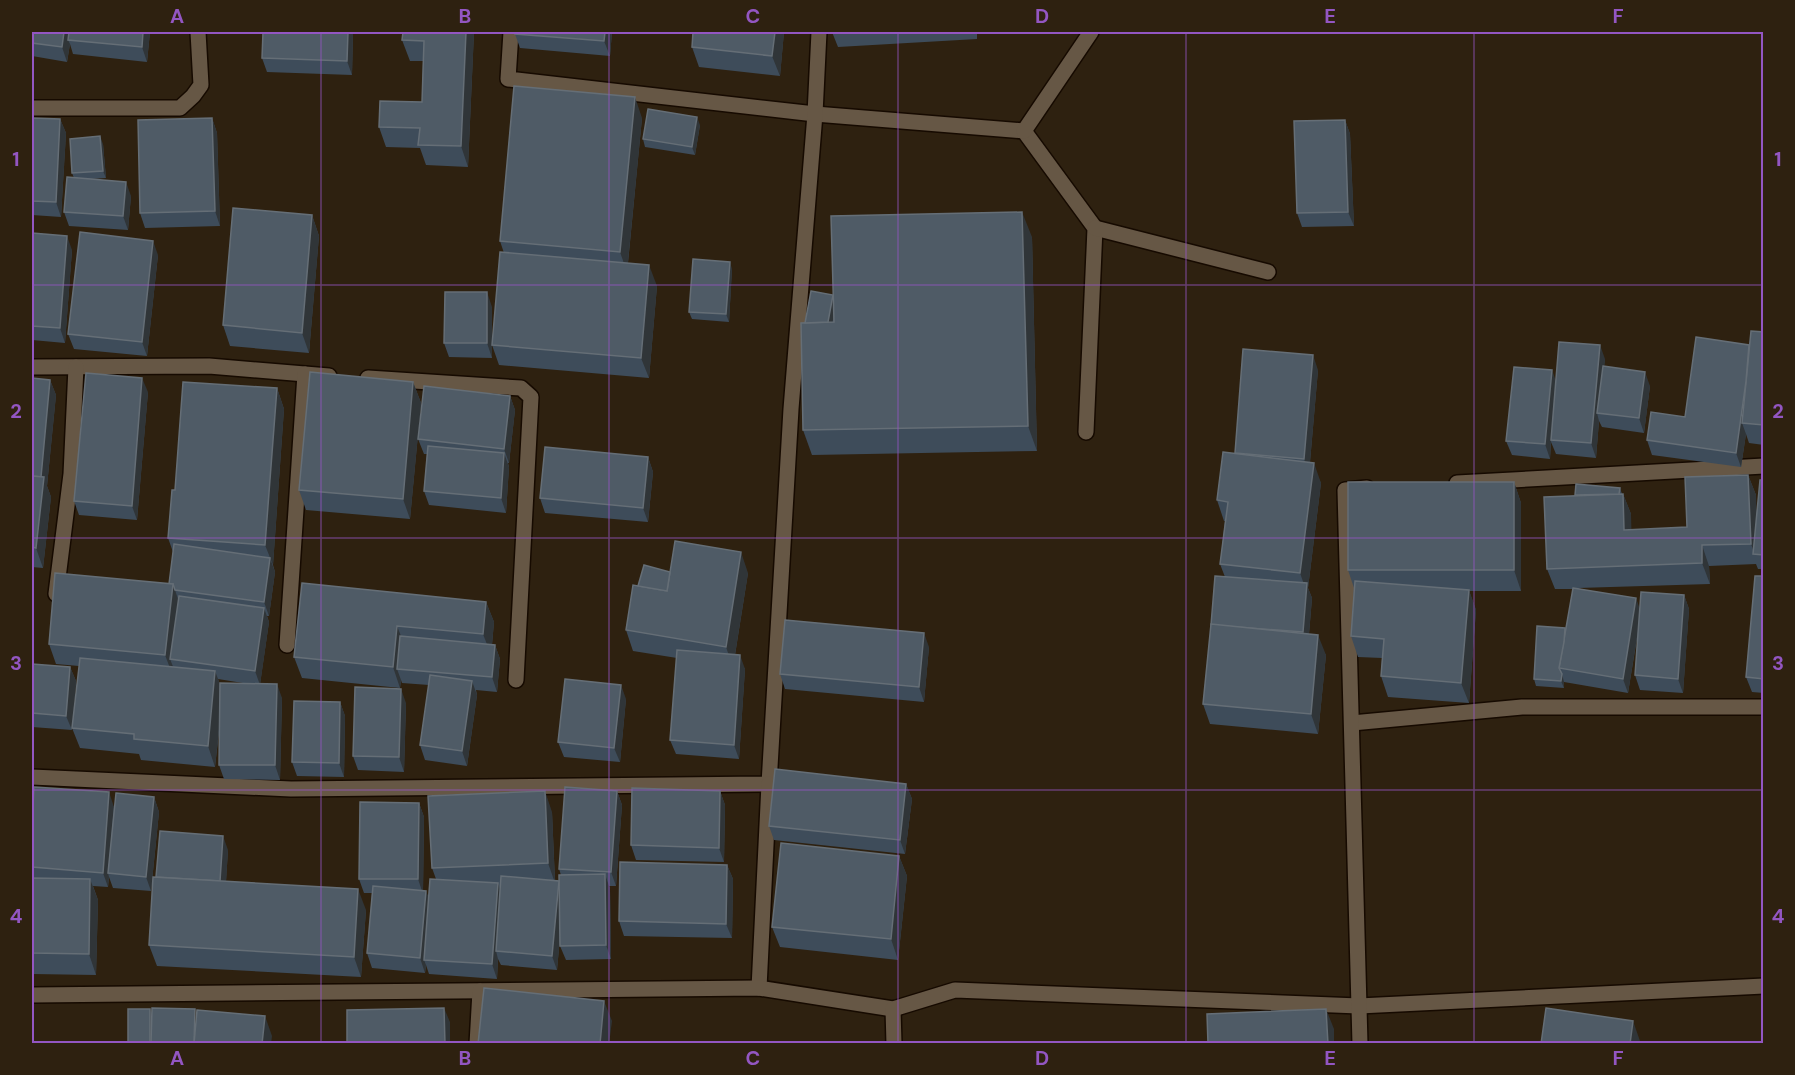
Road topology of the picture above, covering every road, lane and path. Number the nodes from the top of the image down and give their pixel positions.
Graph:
1 (198, 32) edge
2 (511, 32) edge
3 (819, 32) edge
4 (1091, 32) edge
5 (32, 108) edge
6 (815, 114) junction
7 (1024, 131) junction
8 (1095, 228) junction
9 (1268, 272) dead end
10 (32, 367) edge
11 (76, 367) junction
12 (305, 374) junction
13 (1086, 432) dead end
14 (1764, 466) edge
15 (1441, 484) edge
16 (1381, 488) edge
17 (55, 602) edge
18 (287, 645) dead end
19 (516, 680) dead end
20 (1764, 707) edge
21 (1352, 723) junction
22 (32, 777) edge
23 (769, 784) junction
24 (1764, 986) edge
25 (759, 988) junction
26 (480, 991) junction
27 (32, 995) edge
28 (1359, 1006) junction
29 (893, 1009) junction
30 (477, 1044) edge
31 (894, 1044) edge
32 (1359, 1044) edge

1 - 5 street
2 - 6 street
3 - 6 street
4 - 7 street
6 - 7 street
6 - 23 street
7 - 8 street
8 - 9 street
8 - 13 street
10 - 11 street
11 - 12 street
11 - 17 street
12 - 18 street
12 - 19 street
14 - 15 street
16 - 21 street
20 - 21 street
21 - 28 street
22 - 23 street
23 - 25 street
24 - 28 street
25 - 26 street
25 - 29 street
26 - 27 street
26 - 30 street
28 - 29 street
28 - 32 street
29 - 31 street

